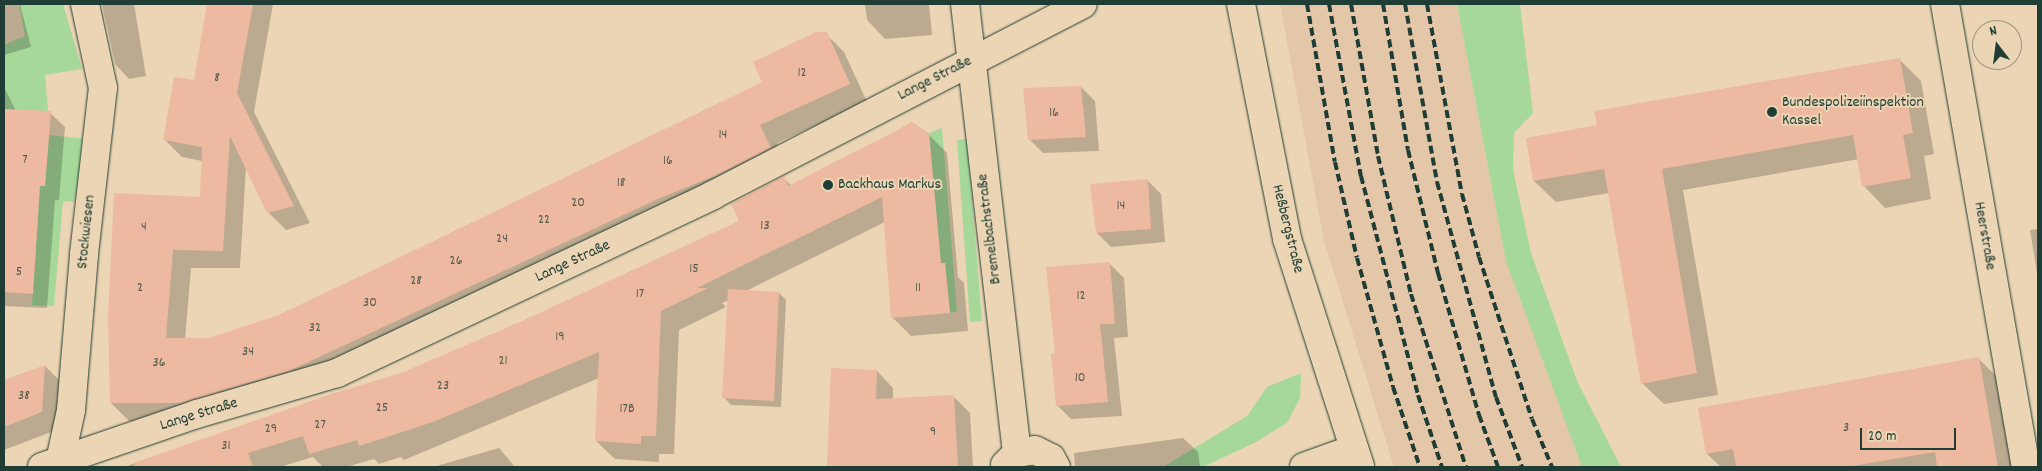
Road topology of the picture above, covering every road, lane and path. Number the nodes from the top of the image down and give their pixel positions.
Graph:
1 (84, 4) edge
2 (965, 4) edge
3 (1083, 4) edge
4 (1241, 4) edge
5 (1945, 4) edge
6 (971, 61) junction
7 (1357, 458) edge
8 (1011, 460) edge
9 (55, 465) edge
10 (1056, 467) edge
11 (1304, 467) edge
12 (2026, 467) edge

1 - 9 street, Stockwiesen
2 - 6 street, Bremelbachstraße
3 - 6 street, Lange Straße
4 - 7 street, Heßbergstraße
5 - 12 street, Heerstraße
6 - 8 street, Bremelbachstraße
6 - 9 street, Lange Straße
7 - 11 street
8 - 10 street, Bremelbachstraße

